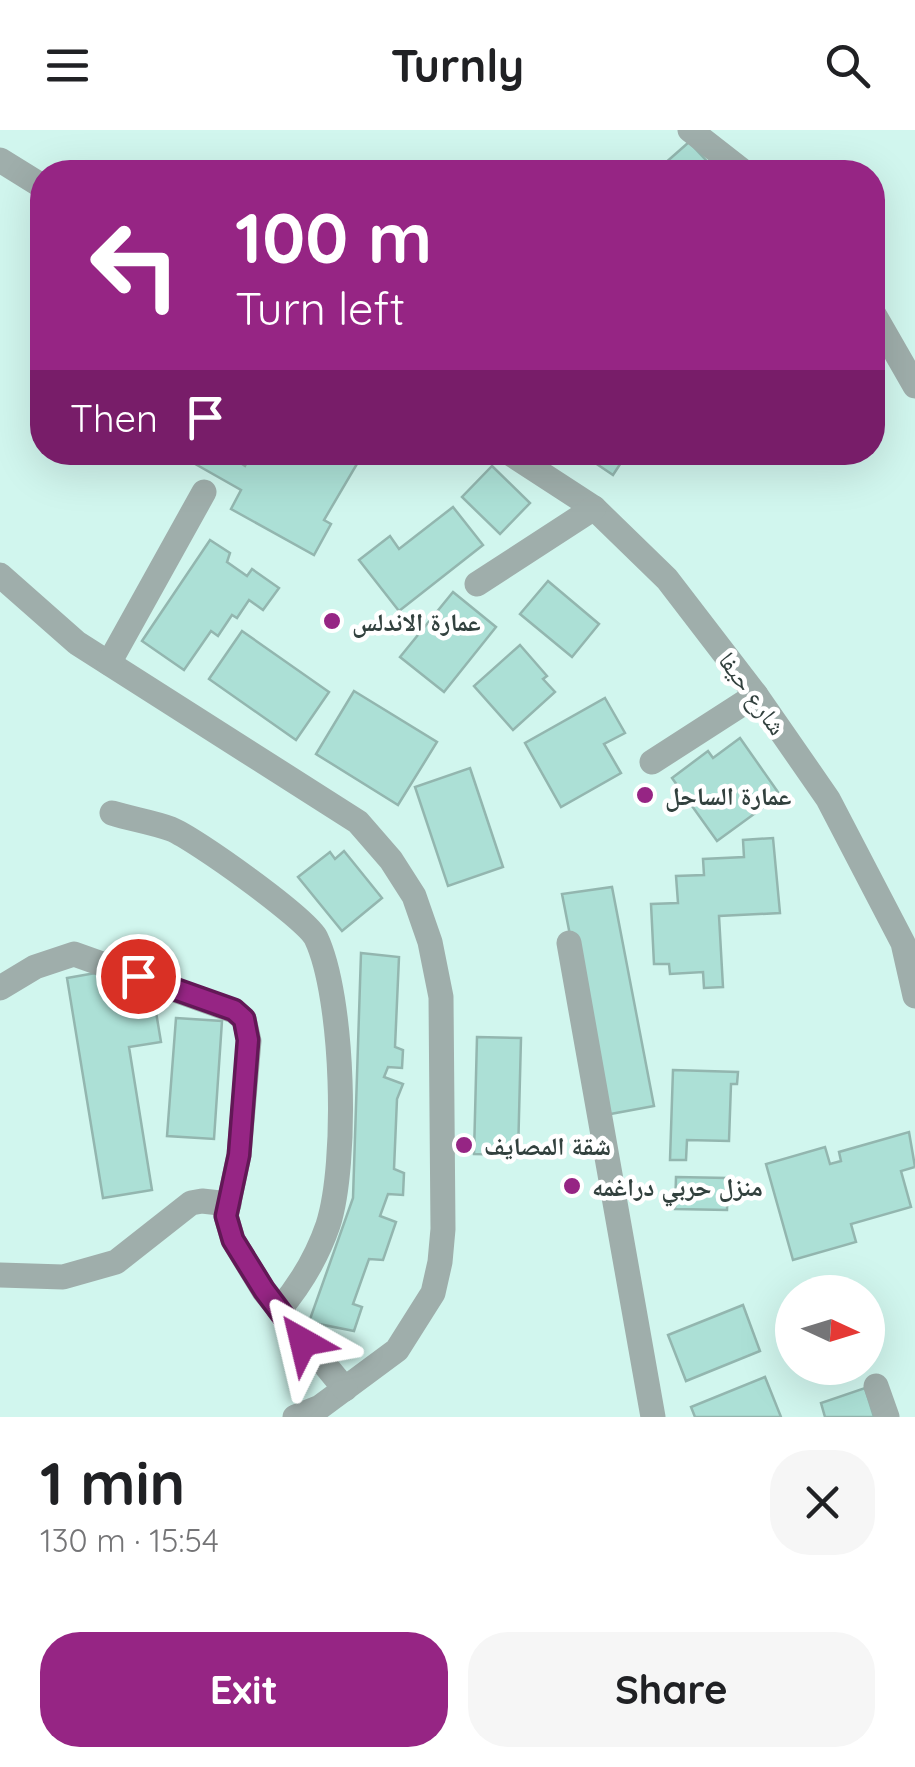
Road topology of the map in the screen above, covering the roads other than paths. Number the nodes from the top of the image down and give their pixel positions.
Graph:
1 (690, 130) edge
2 (0, 160) edge
3 (729, 160) edge
4 (30, 179) edge
5 (885, 334) edge
6 (915, 386) edge
7 (528, 465) edge
8 (204, 492) dead end
9 (594, 508) junction
10 (0, 575) edge
11 (476, 584) dead end
12 (109, 663) junction
13 (756, 695) junction
14 (652, 762) dead end
15 (112, 814) dead end
16 (570, 943) dead end
17 (0, 988) edge
18 (915, 996) edge
19 (229, 1204) junction
20 (0, 1275) edge
21 (279, 1310) junction
22 (876, 1386) dead end
23 (345, 1388) junction
24 (295, 1417) edge
25 (654, 1417) edge
26 (887, 1417) edge

1 - 3 street
2 - 4 street
5 - 6 street
7 - 9 street, شارع حيفا
8 - 12 street
9 - 11 street
9 - 13 street, شارع حيفا
10 - 12 street
12 - 23 street
13 - 14 street
13 - 18 street, شارع حيفا
15 - 21 street
16 - 25 street
17 - 19 street
19 - 20 street
19 - 21 street
21 - 23 street
22 - 26 street
23 - 24 street

